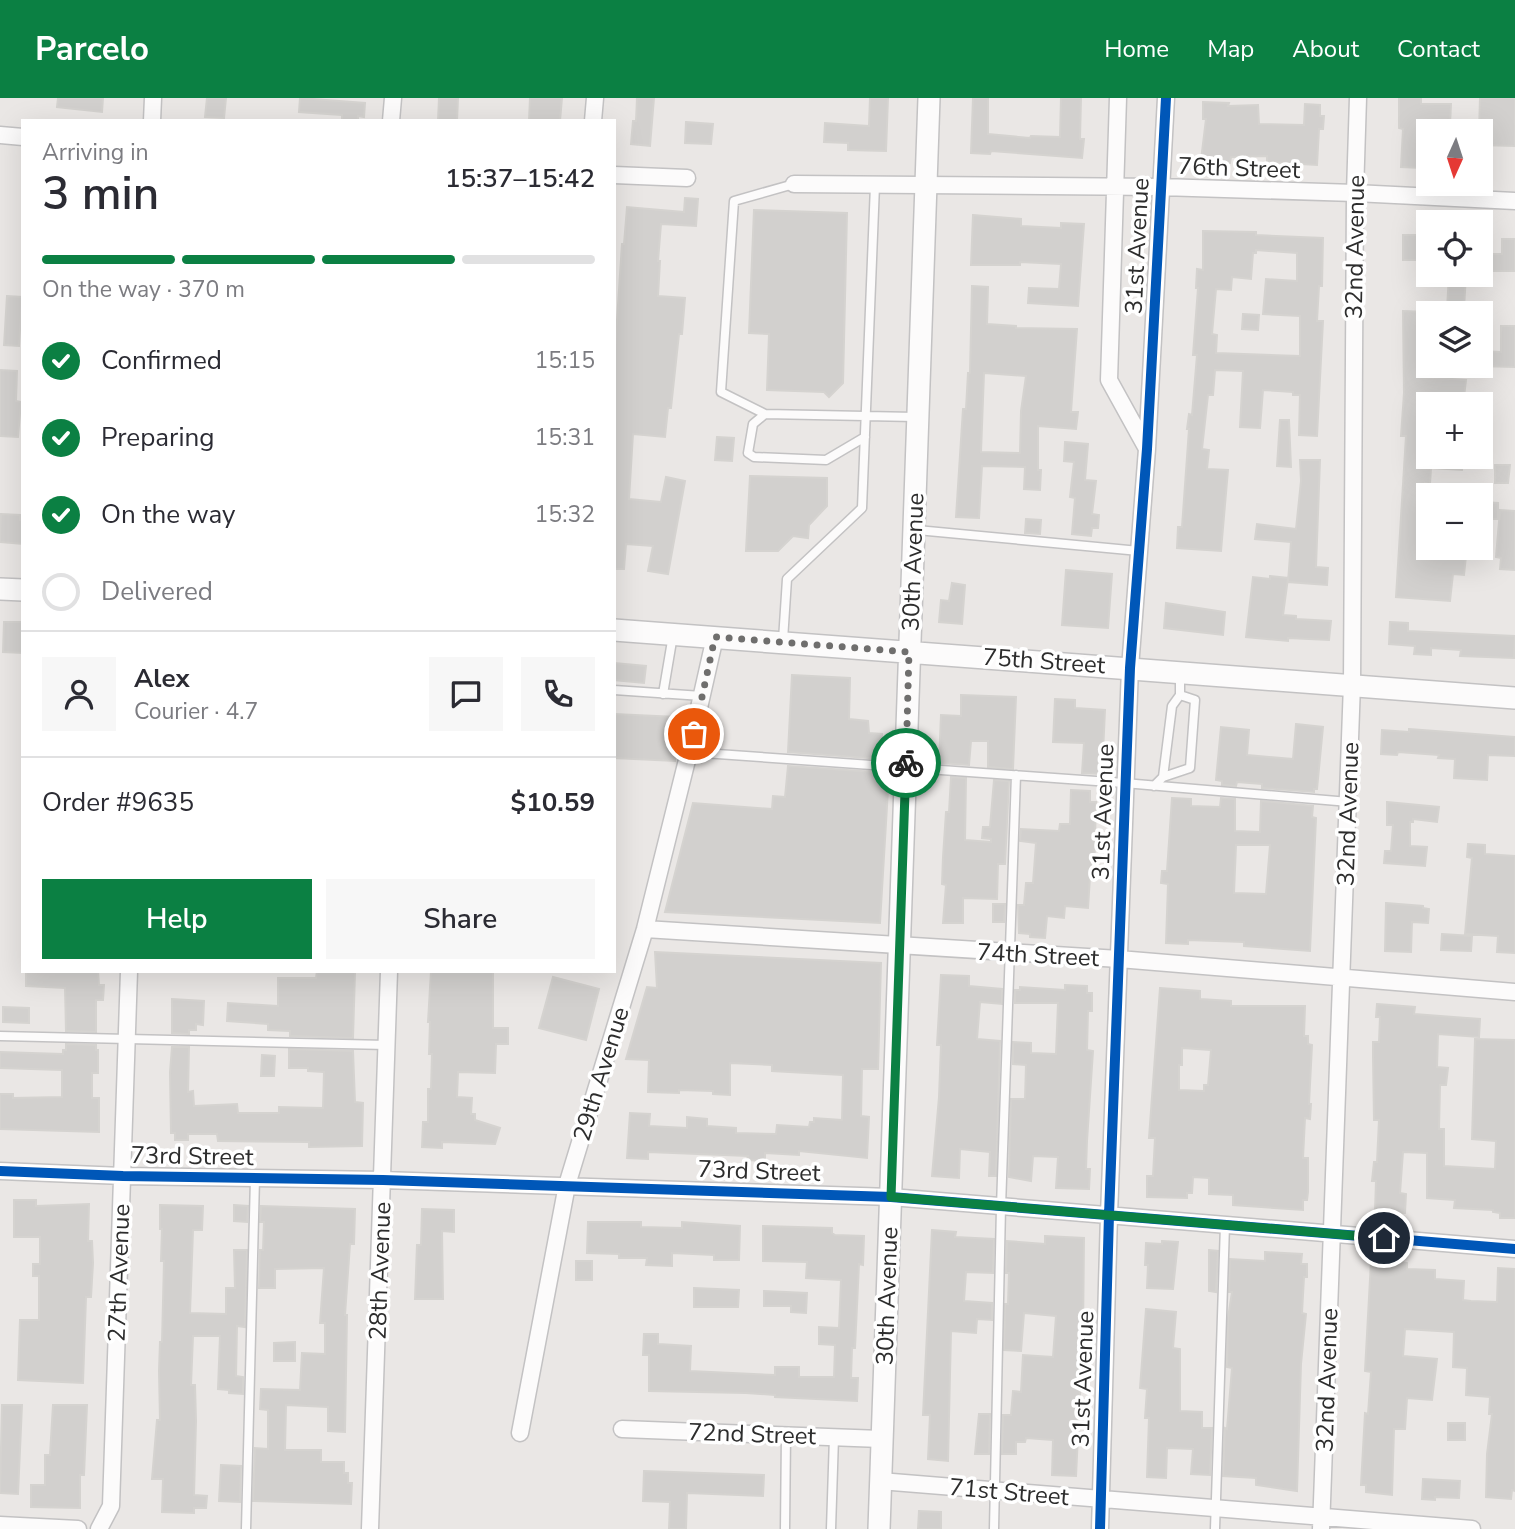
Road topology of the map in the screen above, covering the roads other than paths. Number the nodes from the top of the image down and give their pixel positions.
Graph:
1 (153, 98) edge
2 (393, 98) edge
3 (595, 98) edge
4 (929, 98) edge
5 (1118, 98) edge
6 (1166, 98) edge
7 (1358, 98) edge
8 (152, 119) edge
9 (391, 119) edge
10 (593, 119) edge
11 (0, 135) edge
12 (21, 137) edge
13 (616, 175) edge
14 (687, 178) dead end
15 (794, 184) joint
16 (875, 185) junction
17 (926, 186) junction
18 (1115, 187) junction
19 (1161, 187) junction
20 (1355, 192) junction
21 (1515, 201) edge
22 (765, 414) junction
23 (866, 415) junction
24 (918, 418) junction
25 (866, 437) junction
26 (1147, 449) junction
27 (914, 529) junction
28 (1139, 551) junction
29 (0, 589) edge
30 (21, 590) edge
31 (616, 630) edge
32 (673, 634) junction
33 (715, 637) junction
34 (783, 642) junction
35 (909, 652) junction
36 (1129, 667) junction
37 (1180, 671) junction
38 (1352, 684) junction
39 (616, 690) edge
40 (663, 694) junction
41 (1180, 695) junction
42 (702, 696) junction
43 (1515, 698) edge
44 (689, 752) junction
45 (906, 768) junction
46 (1016, 775) junction
47 (1164, 777) junction
48 (1125, 783) junction
49 (1154, 786) junction
50 (1349, 802) junction
51 (645, 929) junction
52 (900, 947) junction
53 (1010, 953) junction
54 (1119, 959) junction
55 (129, 973) edge
56 (389, 973) edge
57 (1342, 979) junction
58 (1515, 992) edge
59 (0, 1036) edge
60 (127, 1039) junction
61 (387, 1045) junction
62 (0, 1171) edge
63 (123, 1176) junction
64 (255, 1178) junction
65 (383, 1180) junction
66 (567, 1185) junction
67 (891, 1197) junction
68 (1001, 1206) junction
69 (1109, 1215) junction
70 (1225, 1225) junction
71 (1332, 1234) junction
72 (1515, 1249) edge
73 (622, 1429) dead end
74 (520, 1433) dead end
75 (786, 1435) junction
76 (834, 1437) junction
77 (881, 1438) junction
78 (880, 1481) junction
79 (996, 1491) junction
80 (1101, 1499) junction
81 (1215, 1508) junction
82 (1321, 1523) edge
83 (0, 1525) edge
84 (1437, 1528) edge
85 (78, 1529) edge
86 (99, 1529) edge
87 (246, 1529) edge
88 (370, 1529) edge
89 (785, 1529) edge
90 (831, 1529) edge
91 (879, 1529) edge
92 (994, 1529) edge
93 (1100, 1529) edge
94 (1214, 1529) edge
95 (1472, 1529) edge

1 - 8 street
2 - 9 street
3 - 10 street
4 - 17 street, 30th Avenue
5 - 18 street, 31st Avenue
6 - 19 street, 31st Avenue
7 - 20 street, 32nd Avenue
11 - 12 street
13 - 14 street
15 - 16 street, 76th Street
15 - 22 lane
16 - 17 street, 76th Street
16 - 23 lane
17 - 18 street, 76th Street
17 - 24 street, 30th Avenue
18 - 19 street, 76th Street
18 - 26 street, 31st Avenue
19 - 20 street, 76th Street
19 - 26 street, 31st Avenue
20 - 21 street, 76th Street
20 - 38 street, 32nd Avenue
22 - 23 lane
22 - 25 lane
23 - 24 lane
23 - 25 lane
24 - 27 street, 30th Avenue
25 - 34 lane
26 - 28 street, 31st Avenue
27 - 28 lane
27 - 35 street, 30th Avenue
28 - 36 street, 31st Avenue
29 - 30 street
31 - 32 street, 75th Street
32 - 33 street, 75th Street
32 - 40 lane
33 - 34 street, 75th Street
33 - 42 street, 29th Avenue
34 - 35 street, 75th Street
35 - 36 street, 75th Street
35 - 45 street, 30th Avenue
36 - 37 street, 75th Street
36 - 48 street, 31st Avenue
37 - 38 street, 75th Street
37 - 41 lane
38 - 43 street, 75th Street
38 - 50 street, 32nd Avenue
39 - 40 lane
40 - 42 lane
41 - 47 lane
41 - 47 lane
42 - 44 street, 29th Avenue
44 - 45 lane
44 - 51 street, 29th Avenue
45 - 46 lane
45 - 52 street, 30th Avenue
46 - 48 lane
46 - 53 lane
47 - 49 lane
48 - 49 lane
48 - 54 street, 31st Avenue
49 - 50 lane
50 - 57 street, 32nd Avenue
51 - 52 street, 74th Street
51 - 66 street, 29th Avenue
52 - 53 street, 74th Street
52 - 67 street, 30th Avenue
53 - 54 street, 74th Street
53 - 68 lane
54 - 57 street, 74th Street
54 - 69 street, 31st Avenue
55 - 60 street, 27th Avenue
56 - 61 street, 28th Avenue
57 - 58 street, 74th Street
57 - 71 street, 32nd Avenue
59 - 60 lane
60 - 61 lane
60 - 63 street, 27th Avenue
61 - 65 street, 28th Avenue
62 - 63 street, 73rd Street
63 - 64 street, 73rd Street
63 - 86 street, 27th Avenue
64 - 65 street, 73rd Street
64 - 87 lane
65 - 66 street, 73rd Street
65 - 88 street, 28th Avenue
66 - 67 street, 73rd Street
66 - 74 street, 29th Avenue
67 - 68 street, 73rd Street
67 - 77 street, 30th Avenue
68 - 69 street, 73rd Street
68 - 79 lane
69 - 70 street, 73rd Street
69 - 80 street, 31st Avenue
70 - 71 street, 73rd Street
70 - 81 lane
71 - 72 street, 73rd Street
71 - 82 street, 32nd Avenue
73 - 75 street, 72nd Street
75 - 76 street, 72nd Street
75 - 89 lane
76 - 77 street, 72nd Street
76 - 90 lane
77 - 78 street, 30th Avenue
78 - 79 street, 71st Street
78 - 91 street, 30th Avenue
79 - 80 street, 71st Street
79 - 92 lane
80 - 81 street, 71st Street
80 - 93 street, 31st Avenue
81 - 82 street, 71st Street
81 - 94 lane
82 - 84 street, 71st Street
83 - 85 street
84 - 95 street, 71st Street

